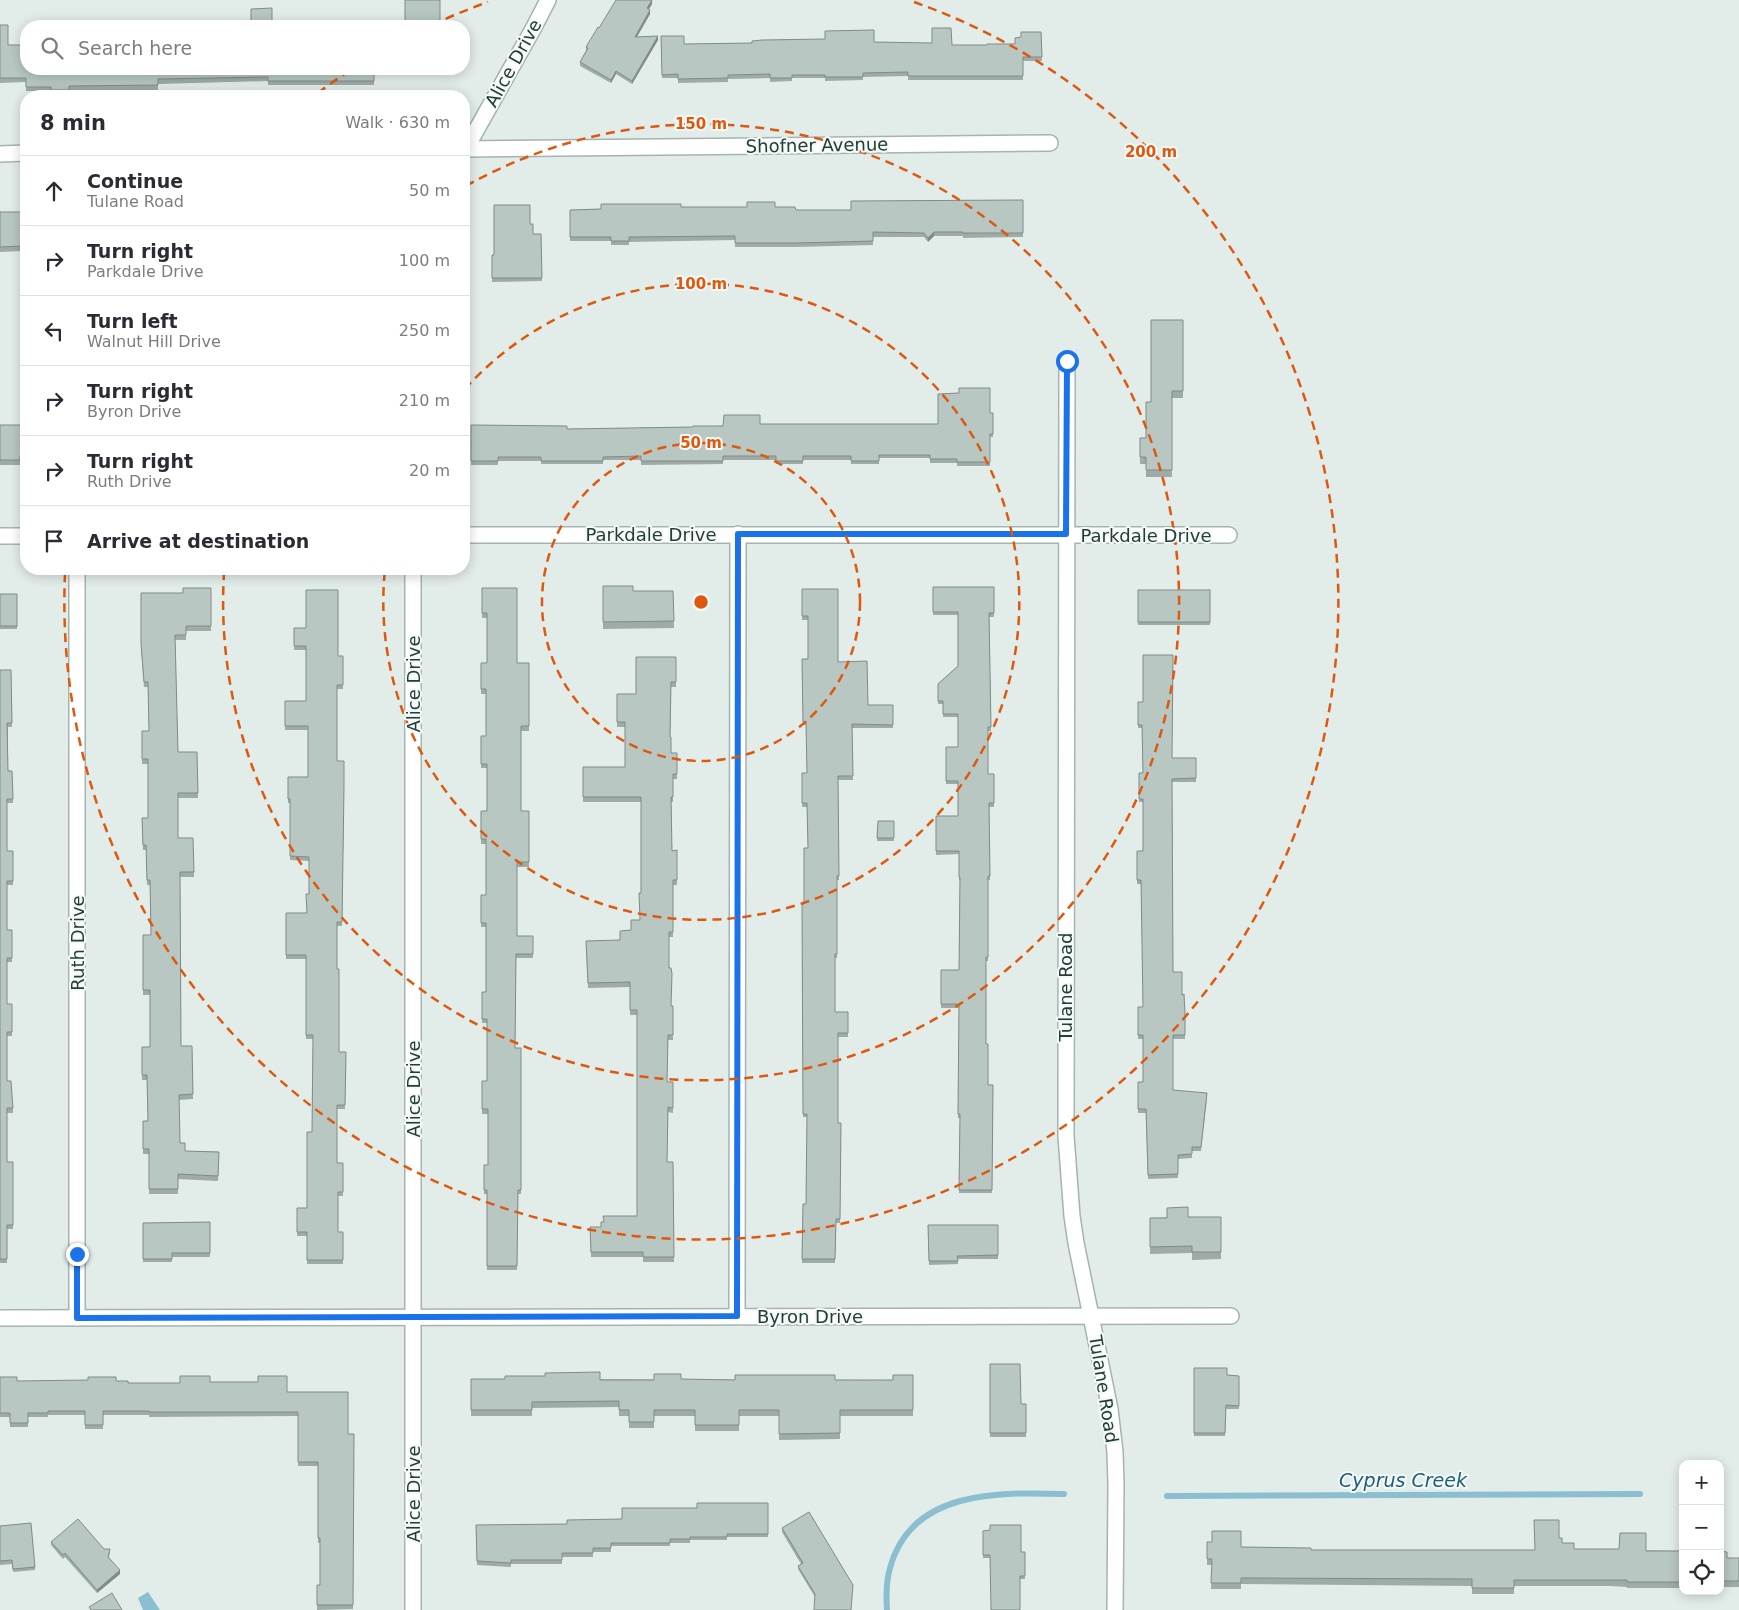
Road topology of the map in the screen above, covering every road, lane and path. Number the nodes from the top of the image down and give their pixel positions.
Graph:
1 (548, 0) edge
2 (470, 139) edge
3 (1050, 143) dead end
4 (470, 150) edge
5 (20, 153) edge
6 (0, 154) edge
7 (1067, 361) dead end
8 (738, 534) junction
9 (1066, 534) junction
10 (470, 535) edge
11 (1229, 535) dead end
12 (0, 536) edge
13 (20, 536) edge
14 (77, 575) edge
15 (413, 575) edge
16 (737, 1316) junction
17 (1092, 1316) junction
18 (1231, 1316) dead end
19 (413, 1317) junction
20 (0, 1318) edge
21 (77, 1318) junction
22 (413, 1610) edge
23 (1115, 1610) edge

1 - 2 street, Alice Drive
3 - 4 street, Shofner Avenue
5 - 6 street
7 - 9 street, Tulane Road
8 - 9 street, Parkdale Drive
8 - 10 street, Parkdale Drive
8 - 16 street
9 - 11 street, Parkdale Drive
9 - 17 street, Tulane Road
12 - 13 street
14 - 21 street, Ruth Drive
15 - 19 street, Alice Drive
16 - 17 street, Byron Drive
16 - 19 street, Byron Drive
17 - 18 street, Byron Drive
17 - 23 street, Tulane Road
19 - 21 street, Byron Drive
19 - 22 street, Alice Drive
20 - 21 street, Byron Drive

